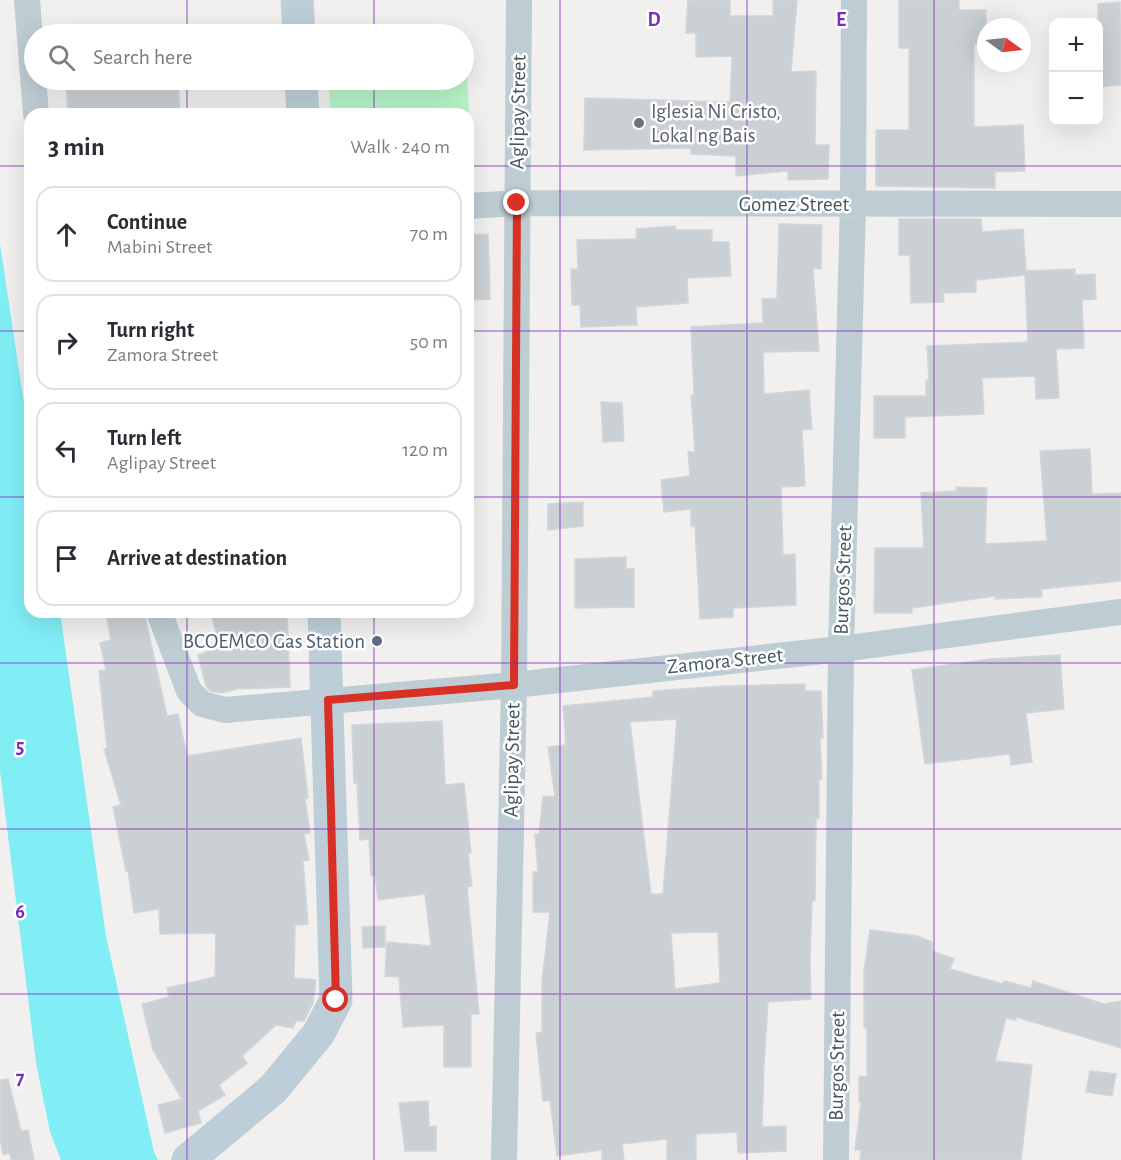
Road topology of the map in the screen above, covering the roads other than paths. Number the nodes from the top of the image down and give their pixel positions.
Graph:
1 (27, 0) edge
2 (297, 0) edge
3 (519, 0) edge
4 (854, 0) edge
5 (29, 24) edge
6 (298, 24) edge
7 (34, 90) edge
8 (302, 90) edge
9 (36, 108) edge
10 (303, 108) edge
11 (517, 203) junction
12 (854, 204) junction
13 (1121, 204) edge
14 (474, 206) edge
15 (1121, 612) edge
16 (161, 618) edge
17 (324, 618) edge
18 (842, 649) junction
19 (514, 685) junction
20 (328, 700) junction
21 (189, 1159) edge
22 (504, 1160) edge
23 (836, 1160) edge

1 - 5 street
2 - 6 street
3 - 11 street, Aglipay Street
4 - 12 street, Burgos Street
7 - 9 street
8 - 10 street
11 - 12 street, Gomez Street
11 - 14 street, Gomez Street
11 - 19 street, Aglipay Street
12 - 13 street, Gomez Street
12 - 18 street, Burgos Street
15 - 18 street, Zamora Street
16 - 20 street, Zamora Street
17 - 20 street
18 - 19 street, Zamora Street
18 - 23 street, Burgos Street
19 - 20 street, Zamora Street
19 - 22 street, Aglipay Street
20 - 21 street

